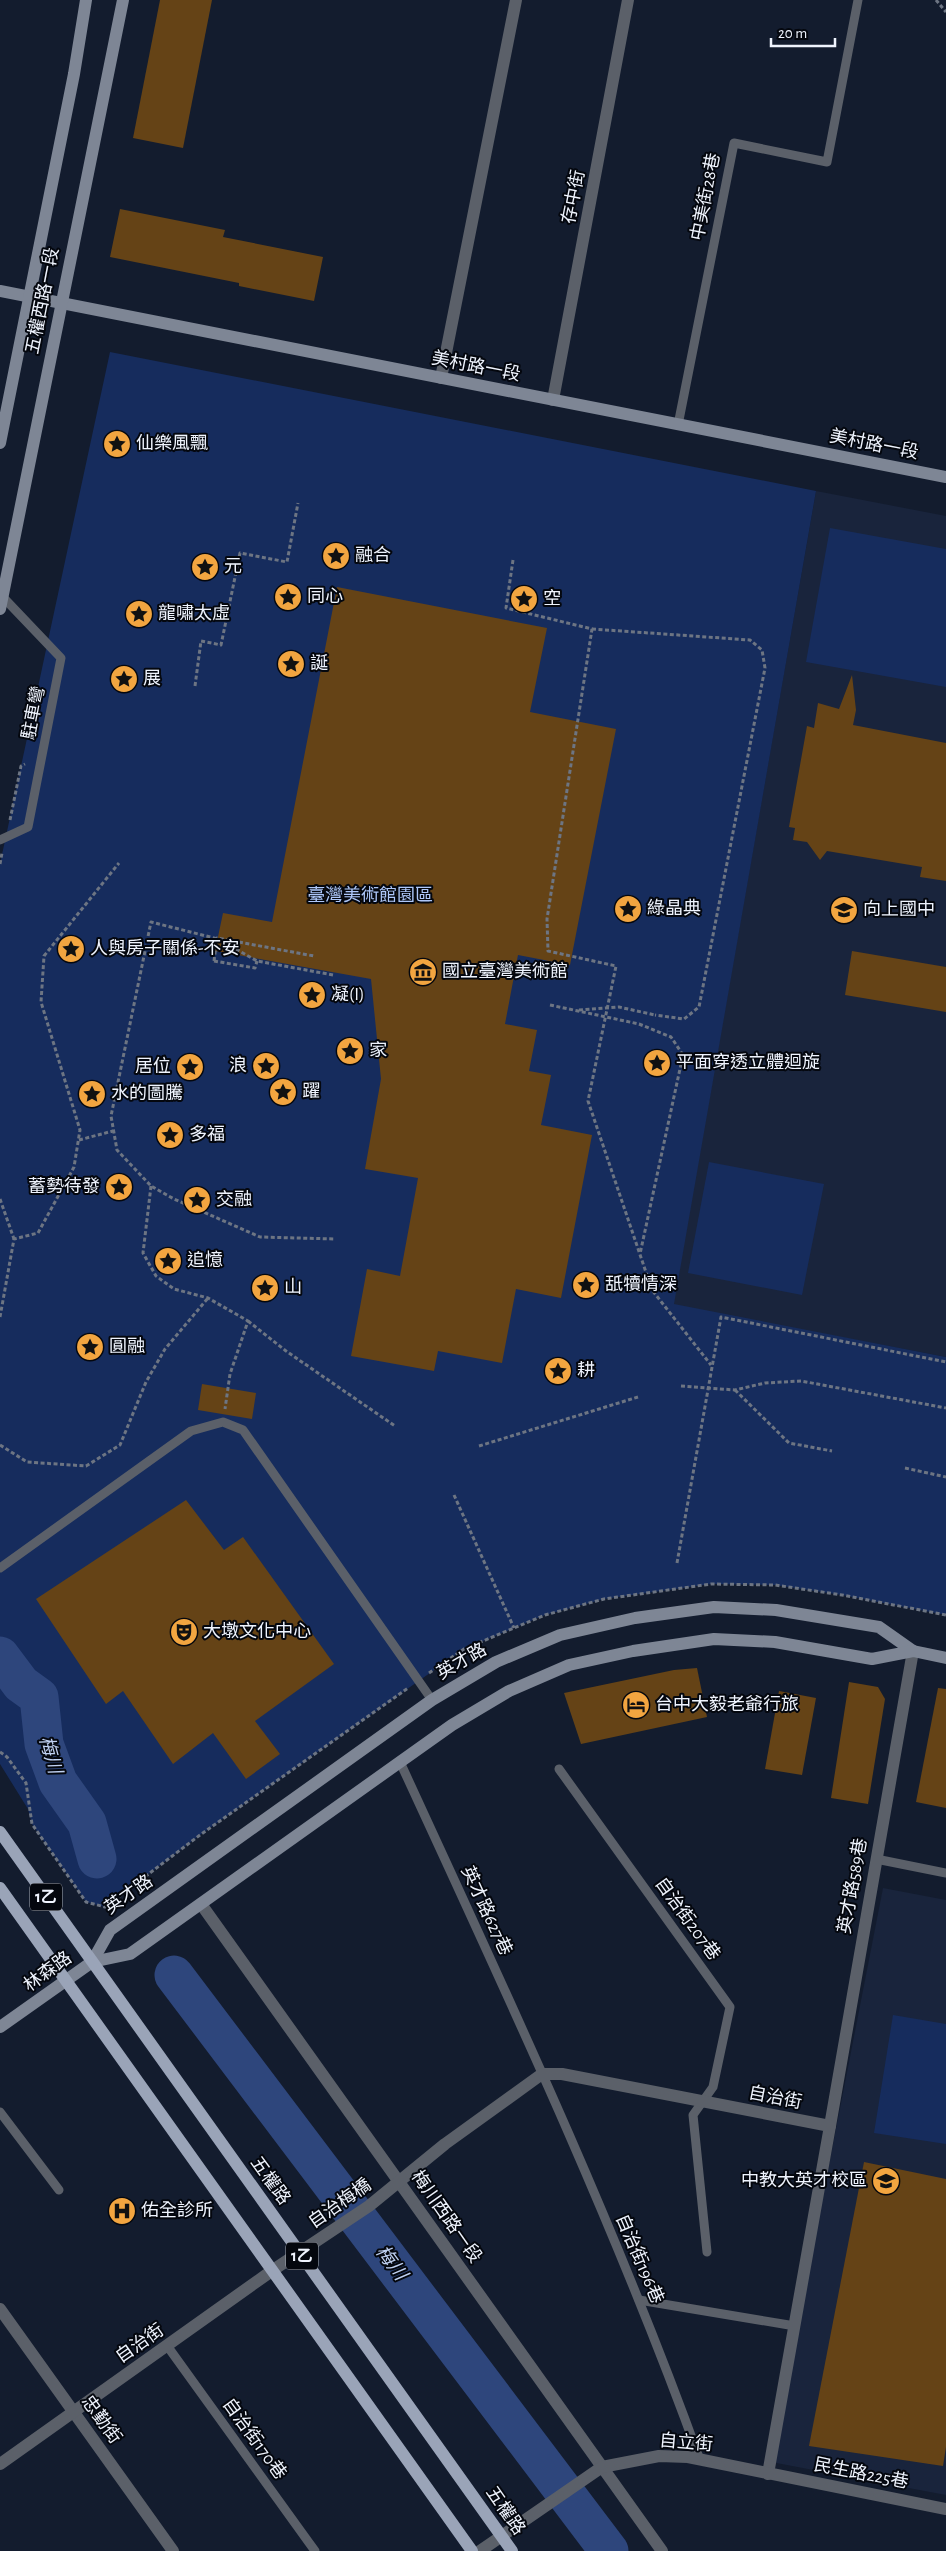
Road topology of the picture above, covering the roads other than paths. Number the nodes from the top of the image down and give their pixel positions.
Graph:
1 (86, 0) edge
2 (123, 0) edge
3 (516, 0) edge
4 (628, 0) edge
5 (858, 0) edge
6 (0, 291) edge
7 (28, 296) junction
8 (60, 303) junction
9 (441, 378) junction
10 (553, 400) junction
11 (678, 425) junction
12 (0, 443) edge
13 (946, 477) edge
14 (1, 601) edge
15 (0, 840) edge
16 (0, 1568) edge
17 (913, 1651) junction
18 (946, 1658) edge
19 (432, 1700) junction
20 (400, 1762) junction
21 (559, 1769) dead end
22 (0, 1832) edge
23 (876, 1859) junction
24 (946, 1873) edge
25 (0, 1888) edge
26 (201, 1904) junction
27 (92, 1962) junction
28 (66, 1981) junction
29 (0, 2027) edge
30 (542, 2074) junction
31 (704, 2102) junction
32 (0, 2112) edge
33 (830, 2126) junction
34 (400, 2182) junction
35 (59, 2190) dead end
36 (708, 2252) dead end
37 (300, 2253) junction
38 (273, 2270) junction
39 (639, 2300) junction
40 (0, 2310) edge
41 (795, 2326) junction
42 (168, 2346) junction
43 (74, 2413) junction
44 (700, 2460) junction
45 (0, 2464) edge
46 (602, 2467) junction
47 (768, 2474) junction
48 (946, 2509) edge
49 (501, 2535) junction
50 (173, 2551) edge
51 (315, 2551) edge
52 (472, 2551) edge
53 (480, 2551) edge
54 (512, 2551) edge
55 (662, 2551) edge

1 - 7 main road, 五權西路一段
2 - 8 main road, 五權西路一段
3 - 9 street
4 - 10 street, 存中街
5 - 11 lane, 中美街28巷
6 - 7 main road, 美村路一段
7 - 8 main road, 美村路一段
7 - 12 main road, 五權西路一段
8 - 9 main road, 美村路一段
8 - 14 main road, 五權西路一段
9 - 10 main road, 美村路一段
10 - 11 main road, 美村路一段
11 - 13 main road, 美村路一段
14 - 15 lane, 駐車彎
16 - 19 lane
17 - 18 main road, 英才路
17 - 19 main road, 英才路
17 - 20 main road, 英才路
17 - 23 street, 英才路589巷
19 - 27 main road, 英才路
20 - 26 main road, 英才路
20 - 30 lane, 英才路627巷
21 - 31 lane, 自治街207巷
22 - 27 main road, 五權路 / 1乙
23 - 24 lane
23 - 33 street, 英才路589巷
25 - 28 main road, 1乙
26 - 27 main road, 英才路
26 - 34 street, 梅川西路一段
27 - 28 main road, 林森路
27 - 37 main road, 五權路 / 1乙
28 - 29 main road, 林森路
28 - 38 main road, 1乙
30 - 31 street, 自治街
30 - 34 street
30 - 39 lane, 自治街196巷
31 - 33 street, 自治街
31 - 36 lane, 自治街207巷
32 - 35 lane
33 - 41 street
34 - 37 street, 自治梅橋
34 - 46 street, 梅川西路一段
37 - 38 street, 自治街
37 - 49 main road, 五權路 / 1乙
38 - 42 street, 自治街
38 - 52 main road, 1乙
39 - 41 lane
39 - 44 lane, 自治街196巷
40 - 43 street, 忠勤街
41 - 47 street
42 - 43 street, 自治街
42 - 51 lane, 自治街170巷
43 - 45 street, 自治街
43 - 50 street, 忠勤街
44 - 46 street, 自立街
44 - 47 street, 自立街
46 - 49 street, 自立街
46 - 55 street, 梅川西路一段
47 - 48 street, 民生路225巷
49 - 53 street
49 - 54 main road, 五權路 / 1乙

